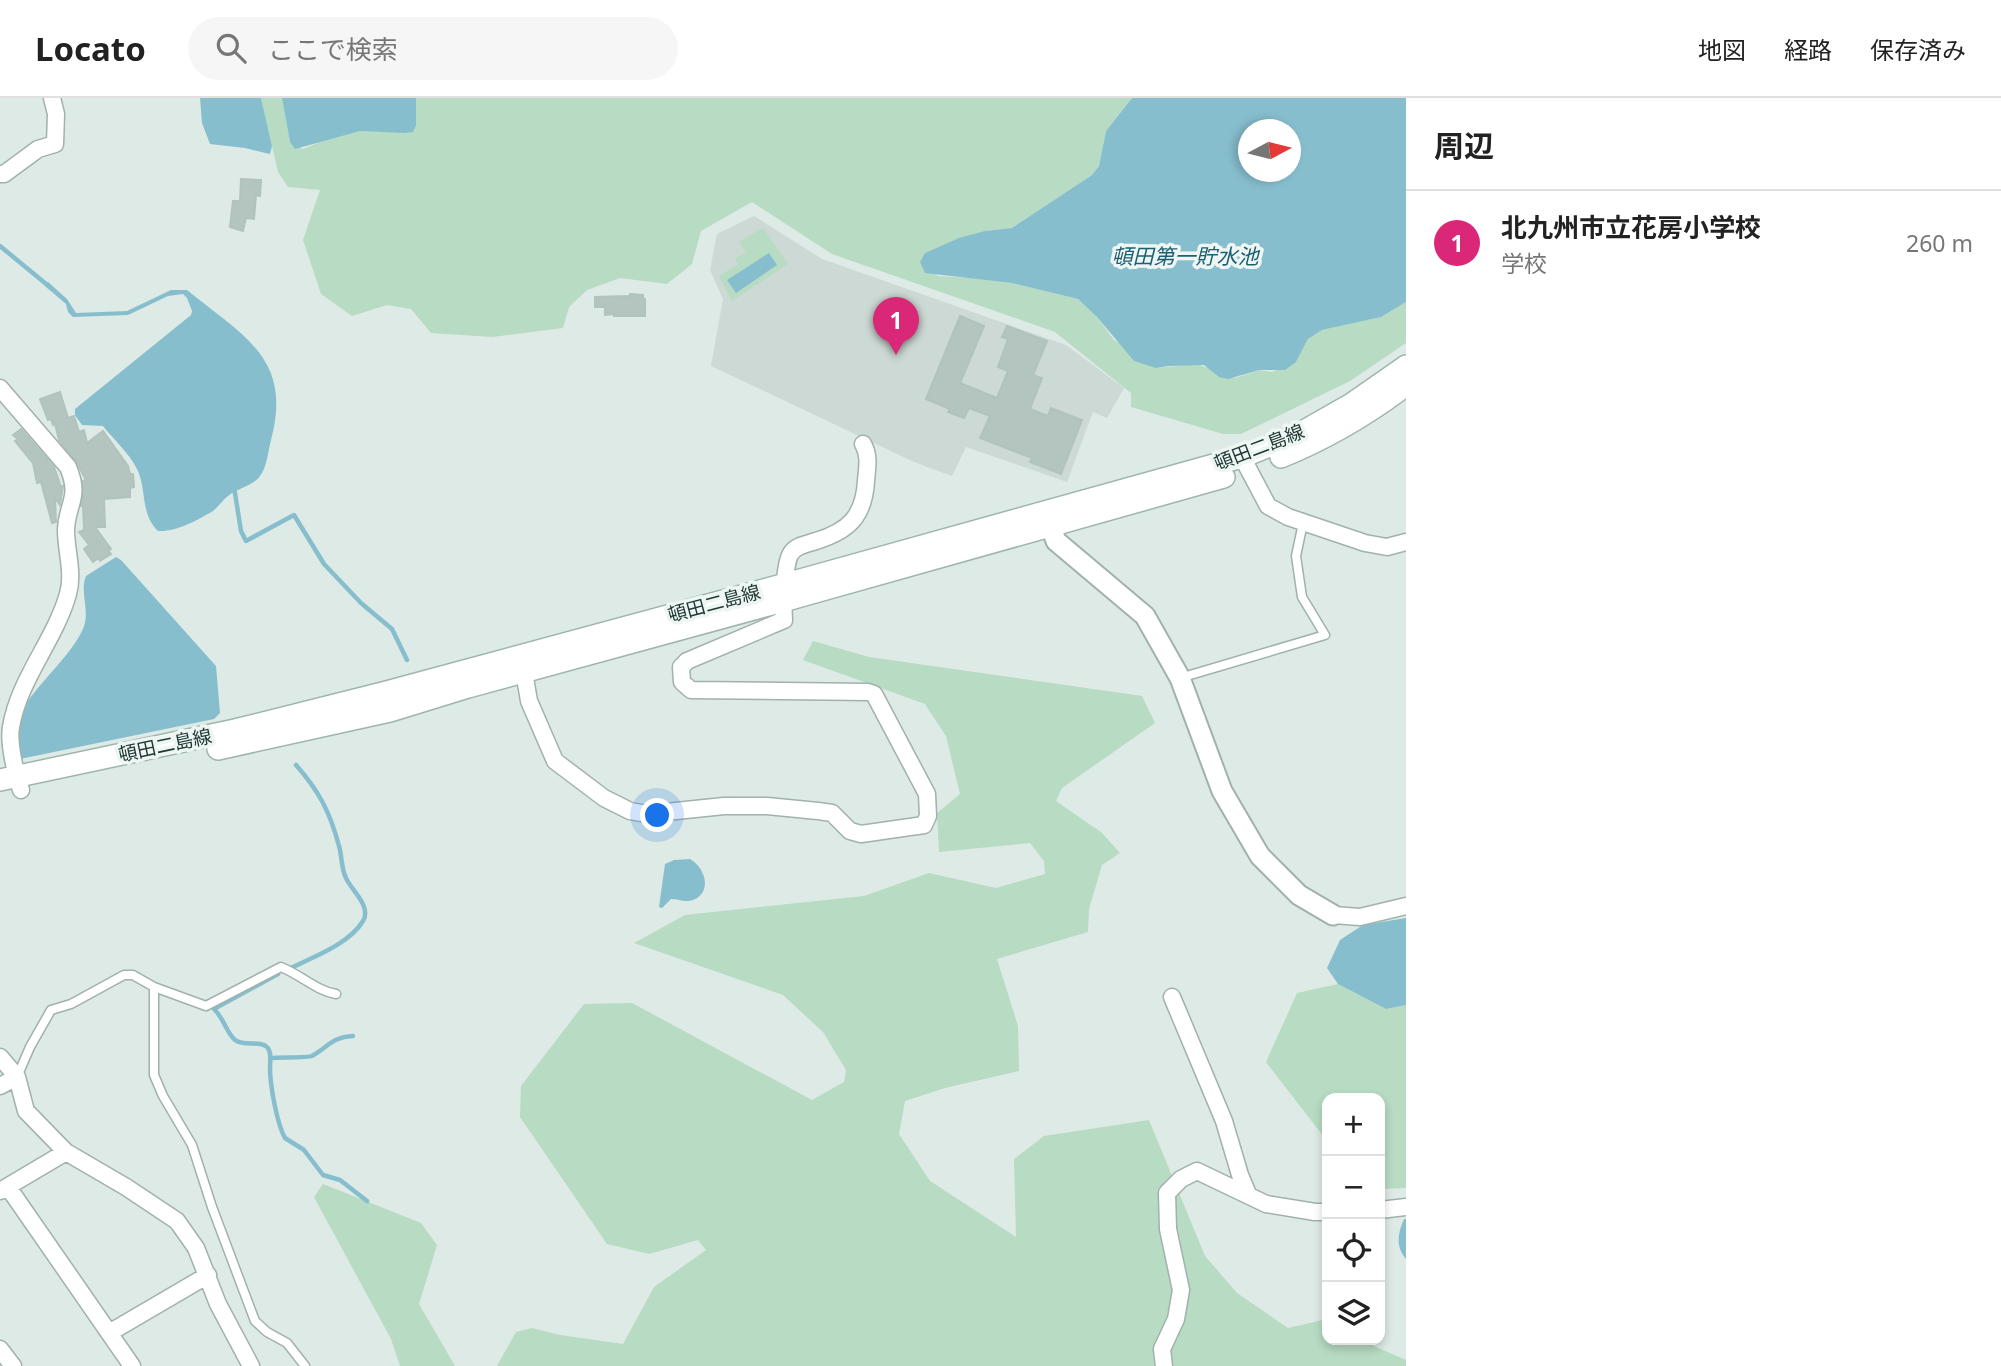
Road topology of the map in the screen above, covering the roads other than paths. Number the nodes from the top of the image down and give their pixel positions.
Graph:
1 (52, 98) edge
2 (0, 174) edge
3 (1406, 366) edge
4 (1406, 385) edge
5 (0, 388) edge
6 (863, 444) dead end
7 (1245, 463) junction
8 (1049, 519) junction
9 (1303, 523) junction
10 (1406, 542) edge
11 (785, 593) junction
12 (524, 672) junction
13 (1180, 678) junction
14 (9, 785) edge
15 (1406, 906) edge
16 (1333, 915) joint
17 (154, 987) junction
18 (337, 994) dead end
19 (1172, 997) dead end
20 (0, 1057) edge
21 (17, 1077) junction
22 (0, 1086) edge
23 (66, 1152) junction
24 (4, 1189) edge
25 (1248, 1195) junction
26 (1406, 1207) edge
27 (1385, 1209) edge
28 (1322, 1212) edge
29 (208, 1276) junction
30 (109, 1333) junction
31 (0, 1349) edge
32 (13, 1366) edge
33 (132, 1366) edge
34 (251, 1366) edge
35 (305, 1366) edge
36 (1164, 1366) edge

1 - 2 street
3 - 7 main road, 頓田二島線
4 - 7 main road, 頓田二島線
5 - 14 street
6 - 11 street
7 - 8 main road, 頓田二島線
7 - 9 street
8 - 11 main road, 頓田二島線
8 - 13 street
9 - 10 street
9 - 13 lane
11 - 12 main road, 頓田二島線
11 - 12 street
11 - 14 main road, 頓田二島線
12 - 14 main road, 頓田二島線
13 - 16 street
15 - 16 street
17 - 18 lane
17 - 21 lane
17 - 35 lane
19 - 25 street
20 - 21 street
21 - 22 street
21 - 23 street
23 - 24 street
23 - 29 street
24 - 30 street
25 - 28 street
25 - 36 street
26 - 27 street
29 - 30 street
29 - 34 street
30 - 33 street
31 - 32 street

